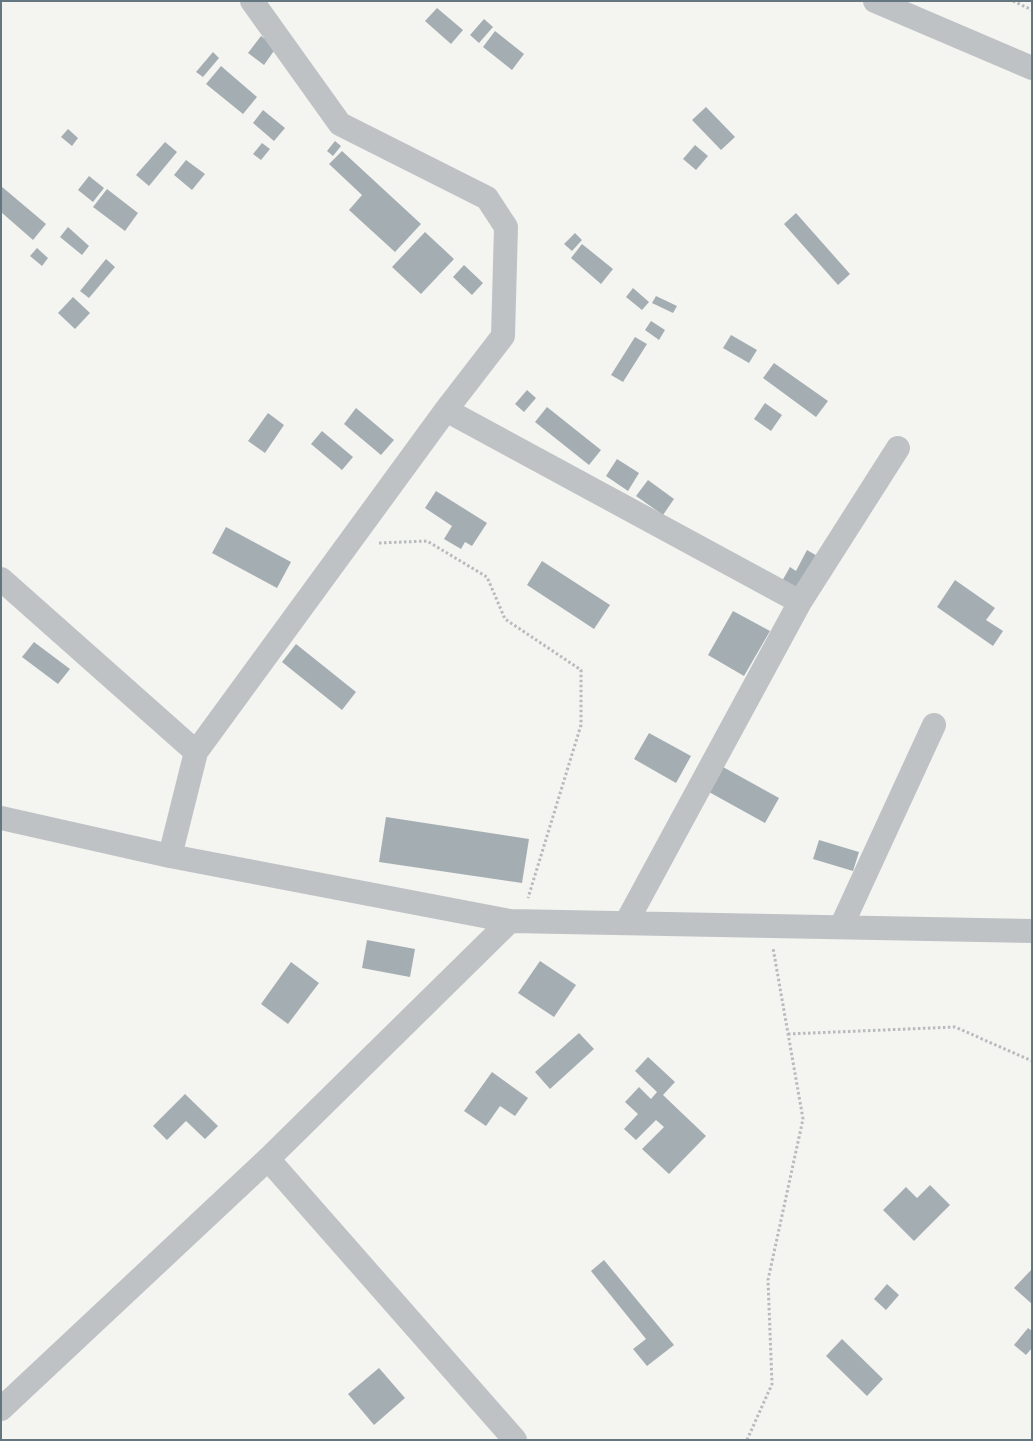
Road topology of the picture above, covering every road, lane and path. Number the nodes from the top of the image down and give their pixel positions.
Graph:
1 (252, 1) edge
2 (875, 1) edge
3 (1013, 1) edge
4 (1032, 10) edge
5 (1032, 68) edge
6 (446, 410) junction
7 (898, 448) dead end
8 (348, 543) junction
9 (1, 580) edge
10 (800, 602) junction
11 (934, 725) dead end
12 (196, 752) junction
13 (1, 818) edge
14 (170, 856) junction
15 (516, 921) junction
16 (626, 923) junction
17 (769, 926) junction
18 (841, 927) junction
19 (1032, 931) edge
20 (788, 1034) junction
21 (1032, 1061) edge
22 (268, 1159) junction
23 (1, 1409) edge
24 (515, 1440) edge
25 (747, 1440) edge

1 - 6 street
2 - 5 street
3 - 4 path
6 - 8 street
6 - 10 street
7 - 10 street
8 - 12 street
8 - 15 path
9 - 12 street
10 - 16 street
11 - 18 street
12 - 14 street
13 - 14 street
14 - 15 street
15 - 16 street
15 - 22 street
16 - 17 street
17 - 18 street
17 - 20 path
18 - 19 street
20 - 21 path
20 - 25 path
22 - 23 street
22 - 24 street

